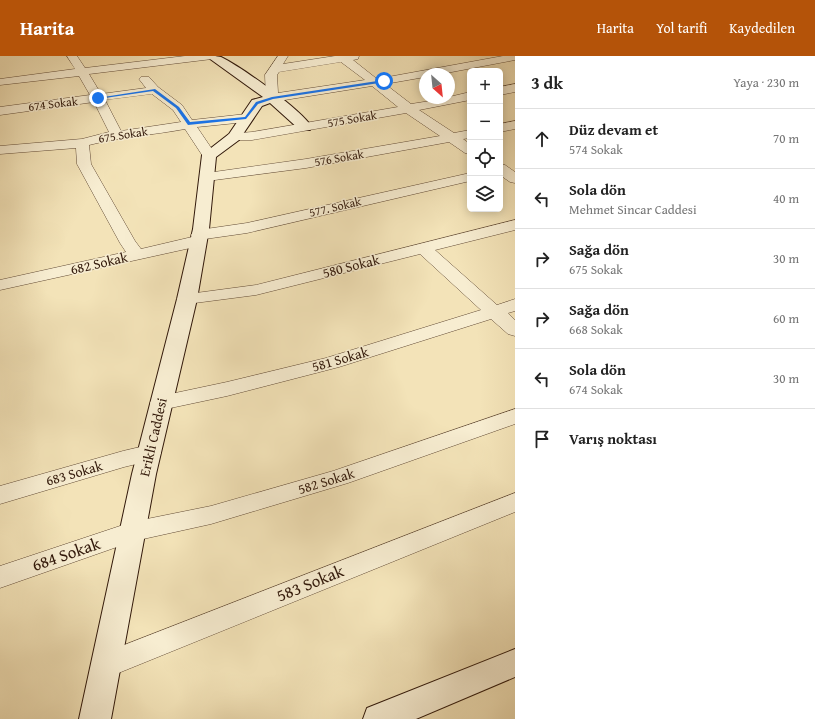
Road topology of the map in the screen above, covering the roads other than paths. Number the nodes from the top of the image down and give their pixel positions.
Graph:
1 (72, 56) edge
2 (212, 56) edge
3 (283, 56) edge
4 (359, 56) edge
5 (342, 57) edge
6 (515, 57) edge
7 (130, 61) edge
8 (275, 69) junction
9 (81, 72) junction
10 (0, 82) edge
11 (376, 83) junction
12 (515, 88) edge
13 (154, 90) junction
14 (503, 90) edge
15 (467, 97) edge
16 (98, 98) junction
17 (272, 98) junction
18 (408, 108) junction
19 (0, 110) edge
20 (246, 118) junction
21 (188, 124) junction
22 (515, 125) edge
23 (305, 127) junction
24 (503, 127) edge
25 (117, 135) junction
26 (467, 135) edge
27 (234, 137) junction
28 (451, 138) junction
29 (82, 143) junction
30 (467, 148) edge
31 (0, 150) edge
32 (208, 166) junction
33 (504, 169) edge
34 (467, 178) edge
35 (515, 179) edge
36 (515, 225) edge
37 (199, 238) junction
38 (423, 248) junction
39 (136, 254) junction
40 (0, 285) edge
41 (187, 299) junction
42 (515, 305) edge
43 (493, 312) junction
44 (515, 330) edge
45 (161, 403) junction
46 (515, 416) edge
47 (149, 453) junction
48 (0, 495) edge
49 (515, 502) edge
50 (132, 532) junction
51 (0, 577) edge
52 (515, 663) edge
53 (106, 665) junction
54 (95, 719) edge
55 (379, 719) edge

1 - 9 street
2 - 7 street
2 - 17 street
3 - 8 street
4 - 5 street
5 - 8 street
5 - 11 street
6 - 11 street
7 - 9 street
7 - 13 street
8 - 17 street
9 - 10 street
9 - 16 street
11 - 17 street
11 - 18 street
12 - 14 street
13 - 16 street, 674 Sokak
13 - 21 street
15 - 18 street, 575 Sokak
16 - 19 street, 674 Sokak
16 - 25 street
17 - 20 street
17 - 23 street
18 - 23 street, 575 Sokak
18 - 28 street
20 - 21 street, 675 Sokak
20 - 27 street
21 - 25 street, 675 Sokak
21 - 32 street
22 - 24 street
23 - 27 street, 575 Sokak
25 - 29 street, 675 Sokak
26 - 28 street, 576 Sokak
27 - 32 street
28 - 30 street
28 - 32 street, 576 Sokak
29 - 31 street, 675 Sokak
29 - 39 street
32 - 37 street, Erikli Caddesi
33 - 35 street
34 - 37 street, 577. Sokak
36 - 38 street, 580 Sokak
37 - 39 street, 682 Sokak
37 - 41 street, Erikli Caddesi
38 - 41 street, 580 Sokak
38 - 43 street
39 - 40 street, 682 Sokak
41 - 45 street, Erikli Caddesi
42 - 43 street, 581 Sokak
43 - 44 street
43 - 45 street, 581 Sokak
45 - 47 street, Erikli Caddesi
46 - 50 street, 582 Sokak
47 - 48 street, 683 Sokak
47 - 50 street, Erikli Caddesi
49 - 53 street, 583 Sokak
50 - 51 street, 684 Sokak
50 - 53 street, Erikli Caddesi
52 - 55 street
53 - 54 street, Erikli Caddesi

